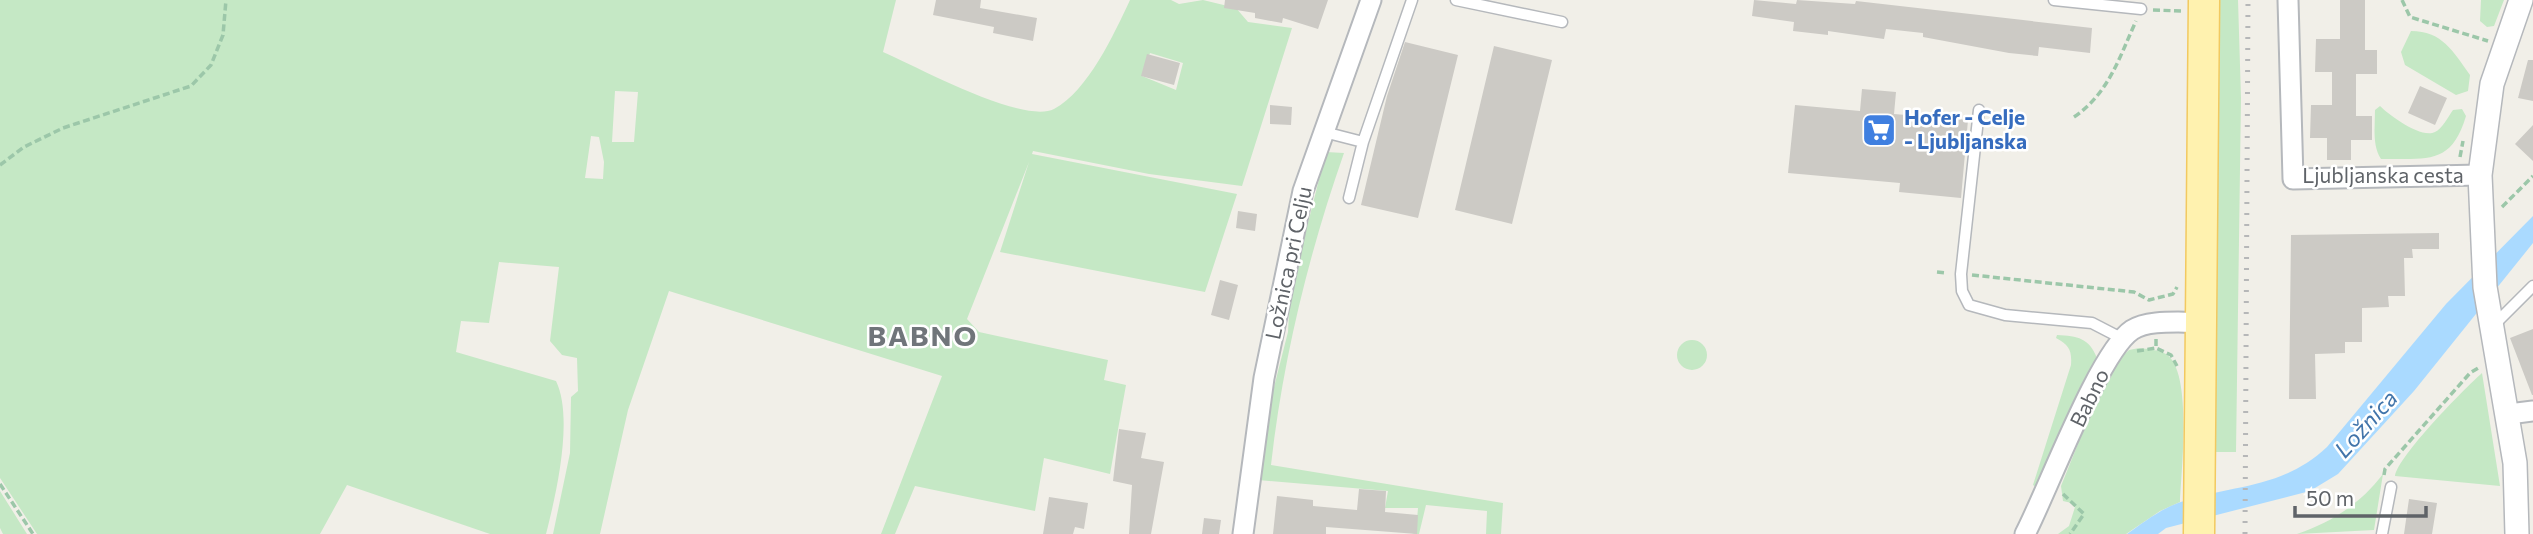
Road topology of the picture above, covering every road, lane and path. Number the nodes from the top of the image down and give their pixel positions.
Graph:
1 (226, 0) edge
2 (1371, 0) edge
3 (1412, 0) edge
4 (1456, 0) edge
5 (2054, 0) edge
6 (2288, 0) edge
7 (2402, 0) edge
8 (2521, 0) edge
9 (2197, 6) edge
10 (2141, 9) junction
11 (1562, 22) dead end
12 (2504, 46) junction
13 (1979, 110) dead end
14 (2074, 117) dead end
15 (1324, 132) junction
16 (1363, 142) junction
17 (0, 165) edge
18 (2480, 175) junction
19 (2533, 176) edge
20 (1349, 198) dead end
21 (2500, 208) dead end
22 (1937, 272) dead end
23 (1961, 274) junction
24 (2533, 286) edge
25 (2157, 299) dead end
26 (2201, 322) junction
27 (2129, 345) junction
28 (2490, 347) junction
29 (2156, 348) dead end
30 (2533, 411) edge
31 (2509, 414) junction
32 (0, 484) edge
33 (2387, 485) joint
34 (2060, 491) dead end
35 (33, 534) edge
36 (1243, 534) edge
37 (2025, 534) edge
38 (2070, 534) edge
39 (2199, 534) edge
40 (2382, 534) edge
41 (2517, 534) edge

1 - 17 path
2 - 15 street, Ložnica pri Celju
3 - 16 lane
4 - 11 lane
5 - 10 lane
6 - 18 street, Ljubljanska cesta
7 - 12 path
8 - 12 street
9 - 10 path
9 - 26 main road
10 - 14 path
12 - 18 street
13 - 23 lane
15 - 16 lane
15 - 36 street, Ložnica pri Celju
16 - 20 lane
18 - 28 street
19 - 21 path
22 - 23 path
23 - 25 path
23 - 27 lane
24 - 28 lane
26 - 27 street
26 - 39 main road
27 - 29 path
27 - 37 street, Babno
28 - 31 street
28 - 33 path
30 - 31 street
31 - 41 street
32 - 35 path
33 - 40 lane
34 - 38 path

